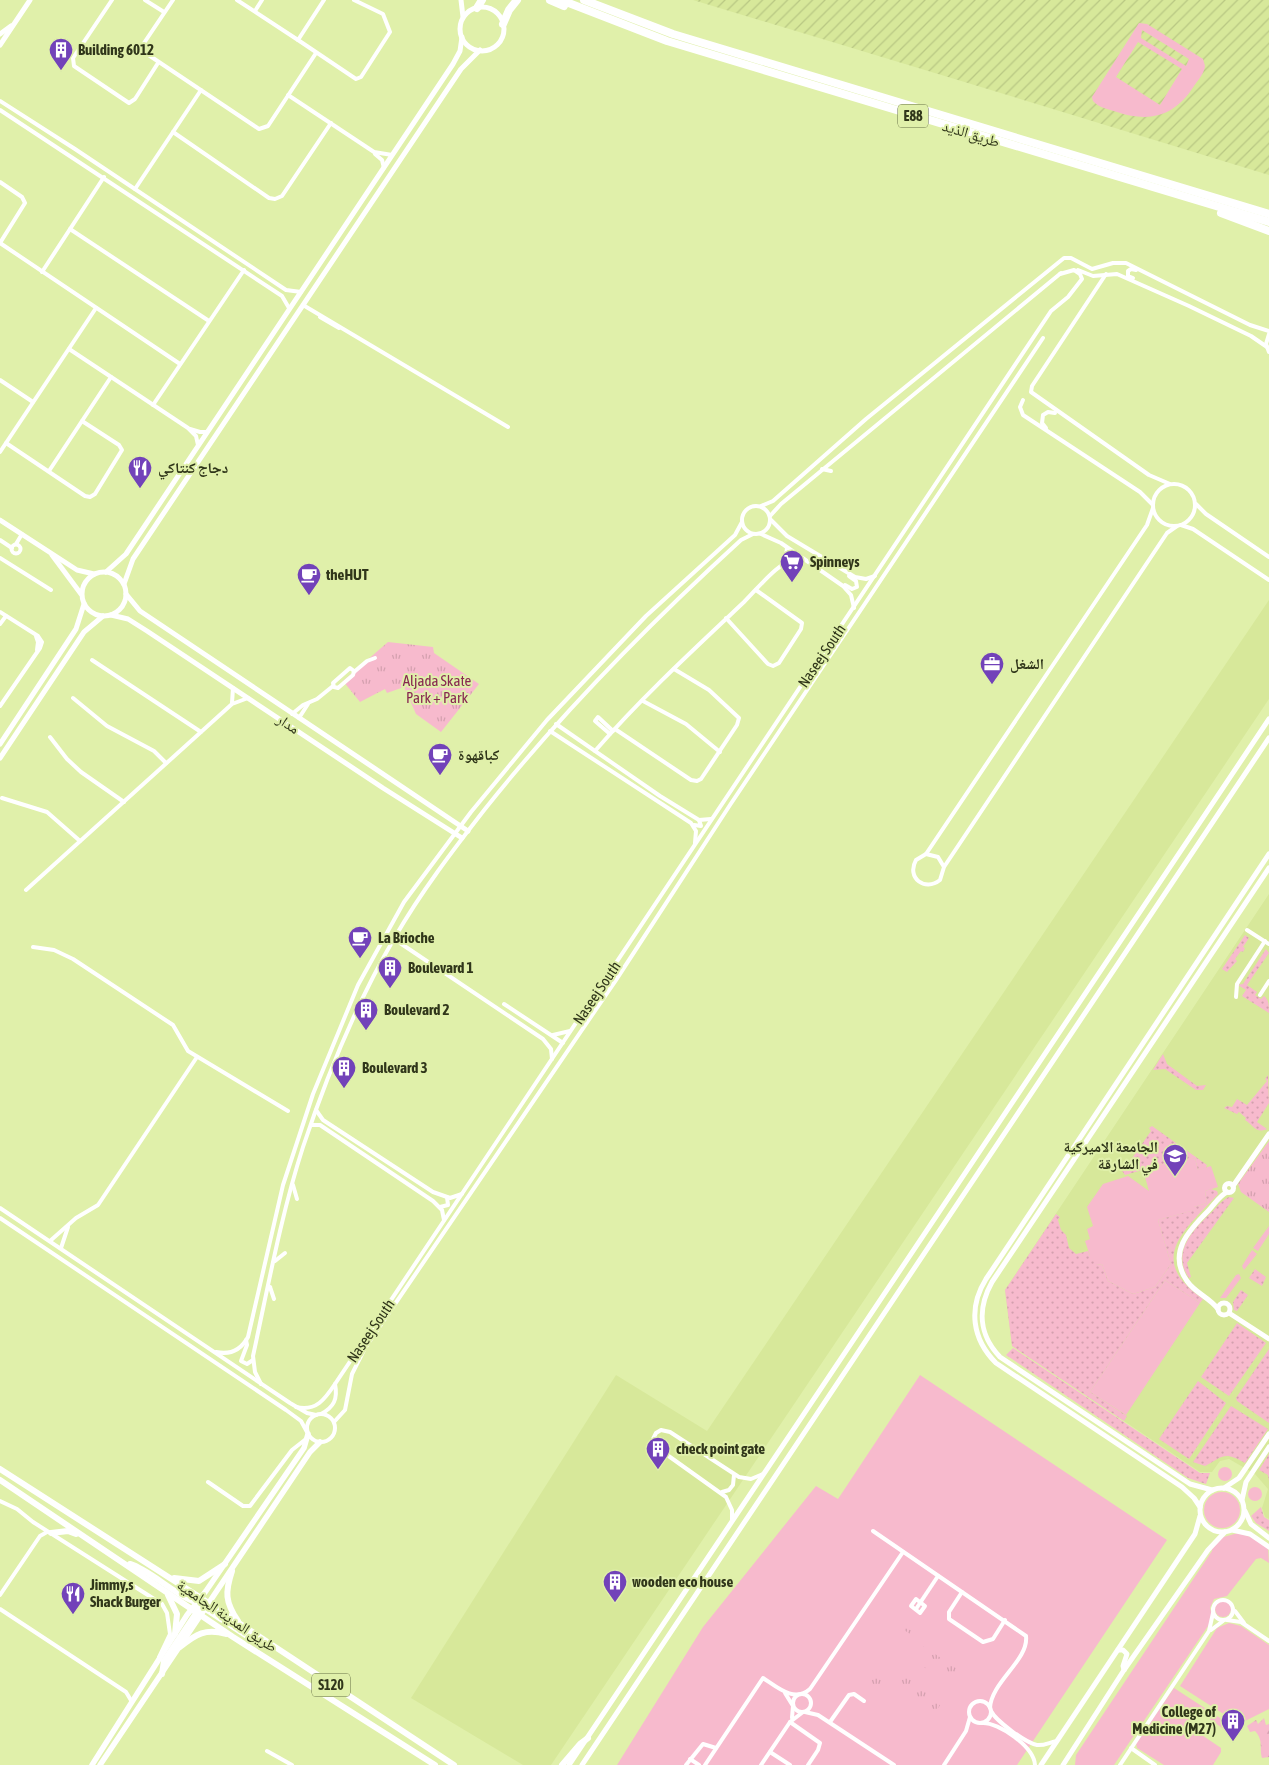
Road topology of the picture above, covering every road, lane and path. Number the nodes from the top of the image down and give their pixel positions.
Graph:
1 (30, 0) edge
2 (112, 0) edge
3 (145, 0) edge
4 (173, 0) edge
5 (237, 0) edge
6 (262, 0) edge
7 (324, 0) edge
8 (354, 0) edge
9 (462, 0) edge
10 (482, 0) edge
11 (517, 0) edge
12 (550, 0) edge
13 (561, 0) edge
14 (584, 0) edge
15 (477, 8) junction
16 (584, 10) junction
17 (164, 12) junction
18 (254, 12) junction
19 (463, 18) junction
20 (14, 24) junction
21 (504, 24) junction
22 (0, 34) edge
23 (462, 37) junction
24 (298, 40) junction
25 (0, 44) edge
26 (480, 50) junction
27 (316, 53) junction
28 (158, 63) junction
29 (201, 90) junction
30 (288, 95) junction
31 (0, 102) edge
32 (0, 110) edge
33 (331, 123) junction
34 (173, 132) junction
35 (374, 152) junction
36 (392, 155) junction
37 (384, 168) junction
38 (104, 177) junction
39 (0, 182) edge
40 (135, 189) junction
41 (1184, 196) junction
42 (1269, 214) edge
43 (1269, 222) edge
44 (70, 229) junction
45 (1269, 231) edge
46 (0, 243) edge
47 (244, 270) junction
48 (1046, 271) junction
49 (42, 272) junction
50 (1060, 274) junction
51 (1107, 274) junction
52 (1147, 274) junction
53 (1052, 280) junction
54 (1141, 284) junction
55 (301, 292) junction
56 (303, 305) junction
57 (96, 308) junction
58 (289, 309) junction
59 (209, 321) junction
60 (1269, 333) edge
61 (1043, 338) dead end
62 (69, 349) junction
63 (1268, 350) edge
64 (180, 364) junction
65 (111, 377) junction
66 (0, 380) edge
67 (1023, 400) dead end
68 (34, 402) junction
69 (153, 405) junction
70 (1066, 418) junction
71 (82, 421) junction
72 (508, 427) dead end
73 (188, 428) junction
74 (208, 432) junction
75 (1053, 434) junction
76 (6, 443) junction
77 (198, 445) junction
78 (0, 452) edge
79 (822, 470) junction
80 (49, 471) junction
81 (831, 471) dead end
82 (1170, 484) junction
83 (1195, 503) junction
84 (760, 506) junction
85 (1152, 506) junction
86 (770, 518) junction
87 (0, 520) edge
88 (742, 522) junction
89 (1179, 525) junction
90 (22, 534) junction
91 (753, 534) junction
92 (761, 534) junction
93 (28, 538) junction
94 (0, 540) edge
95 (33, 542) junction
96 (16, 544) junction
97 (787, 547) junction
98 (21, 548) junction
99 (13, 551) junction
100 (800, 556) junction
101 (1269, 557) edge
102 (2, 559) edge
103 (785, 563) junction
104 (11, 565) junction
105 (842, 569) junction
106 (106, 572) junction
107 (97, 574) junction
108 (877, 575) junction
109 (1269, 580) edge
110 (838, 582) junction
111 (124, 584) junction
112 (51, 590) dead end
113 (756, 590) junction
114 (126, 594) junction
115 (82, 596) junction
116 (84, 604) junction
117 (854, 608) junction
118 (0, 612) edge
119 (111, 615) junction
120 (6, 616) junction
121 (102, 616) junction
122 (726, 618) junction
123 (0, 624) edge
124 (375, 658) dead end
125 (92, 660) dead end
126 (674, 669) junction
127 (354, 672) junction
128 (333, 686) junction
129 (233, 688) junction
130 (73, 698) dead end
131 (248, 698) junction
132 (642, 700) junction
133 (232, 704) junction
134 (308, 704) junction
135 (0, 706) edge
136 (292, 714) junction
137 (299, 718) junction
138 (1269, 719) edge
139 (556, 724) junction
140 (550, 731) junction
141 (201, 732) junction
142 (612, 732) junction
143 (50, 737) dead end
144 (1269, 738) edge
145 (0, 744) edge
146 (595, 751) junction
147 (720, 752) junction
148 (0, 758) edge
149 (166, 763) junction
150 (2, 798) dead end
151 (124, 802) junction
152 (713, 818) junction
153 (699, 820) junction
154 (692, 824) junction
155 (460, 826) junction
156 (468, 832) junction
157 (455, 833) junction
158 (462, 838) junction
159 (80, 841) junction
160 (695, 845) junction
161 (926, 854) junction
162 (1269, 854) edge
163 (944, 867) junction
164 (1269, 868) edge
165 (26, 890) dead end
166 (1247, 930) dead end
167 (394, 939) junction
168 (1267, 943) edge
169 (34, 947) dead end
170 (1269, 981) edge
171 (1260, 995) dead end
172 (1236, 997) dead end
173 (504, 1004) dead end
174 (572, 1030) junction
175 (552, 1035) junction
176 (559, 1040) junction
177 (564, 1043) junction
178 (550, 1046) junction
179 (197, 1057) junction
180 (551, 1061) junction
181 (1109, 1095) junction
182 (316, 1110) junction
183 (288, 1111) dead end
184 (1106, 1112) junction
185 (321, 1118) junction
186 (318, 1124) junction
187 (311, 1125) junction
188 (1269, 1134) edge
189 (354, 1147) junction
190 (355, 1153) dead end
191 (381, 1171) dead end
192 (390, 1171) junction
193 (293, 1184) junction
194 (464, 1193) junction
195 (447, 1197) junction
196 (298, 1199) dead end
197 (440, 1207) junction
198 (0, 1208) edge
199 (0, 1218) edge
200 (444, 1222) junction
201 (70, 1223) junction
202 (50, 1241) junction
203 (61, 1248) junction
204 (285, 1253) dead end
205 (275, 1260) junction
206 (269, 1285) junction
207 (274, 1298) dead end
208 (1211, 1301) junction
209 (1222, 1303) junction
210 (1218, 1309) junction
211 (1229, 1313) junction
212 (183, 1329) junction
213 (178, 1336) junction
214 (246, 1340) junction
215 (1269, 1340) edge
216 (216, 1352) junction
217 (253, 1360) junction
218 (261, 1384) junction
219 (335, 1384) junction
220 (296, 1407) junction
221 (318, 1415) junction
222 (334, 1422) junction
223 (1269, 1434) edge
224 (308, 1435) junction
225 (320, 1442) junction
226 (1269, 1447) edge
227 (0, 1469) edge
228 (765, 1472) junction
229 (1242, 1474) junction
230 (734, 1475) junction
231 (1248, 1478) junction
232 (0, 1480) edge
233 (208, 1482) dead end
234 (1224, 1488) junction
235 (1212, 1490) junction
236 (722, 1492) junction
237 (1242, 1500) junction
238 (0, 1501) edge
239 (1200, 1507) junction
240 (1244, 1511) junction
241 (1200, 1516) junction
242 (731, 1524) junction
243 (39, 1526) junction
244 (1232, 1530) junction
245 (873, 1531) dead end
246 (1225, 1532) junction
247 (49, 1533) junction
248 (84, 1536) junction
249 (38, 1538) junction
250 (1269, 1538) edge
251 (1269, 1547) edge
252 (903, 1552) junction
253 (124, 1563) junction
254 (225, 1564) junction
255 (232, 1571) junction
256 (938, 1576) junction
257 (169, 1578) junction
258 (166, 1592) junction
259 (962, 1592) junction
260 (0, 1595) edge
261 (200, 1607) junction
262 (1234, 1608) junction
263 (0, 1609) edge
264 (916, 1609) dead end
265 (1213, 1613) junction
266 (1005, 1620) junction
267 (1226, 1620) junction
268 (240, 1624) junction
269 (1245, 1625) junction
270 (1209, 1631) junction
271 (175, 1634) junction
272 (233, 1636) junction
273 (264, 1640) junction
274 (1269, 1640) edge
275 (180, 1647) junction
276 (1118, 1650) junction
277 (158, 1660) junction
278 (1124, 1670) junction
279 (162, 1674) junction
280 (814, 1684) junction
281 (140, 1691) junction
282 (995, 1691) junction
283 (126, 1692) junction
284 (784, 1692) junction
285 (800, 1694) junction
286 (811, 1701) junction
287 (979, 1701) junction
288 (864, 1702) dead end
289 (132, 1704) junction
290 (793, 1706) junction
291 (991, 1709) junction
292 (804, 1712) junction
293 (969, 1714) junction
294 (818, 1715) junction
295 (790, 1722) junction
296 (830, 1722) junction
297 (981, 1723) junction
298 (966, 1732) junction
299 (588, 1738) junction
300 (1057, 1741) junction
301 (716, 1748) junction
302 (1131, 1748) junction
303 (267, 1751) dead end
304 (770, 1752) junction
305 (1068, 1756) junction
306 (1146, 1758) junction
307 (690, 1759) junction
308 (92, 1765) edge
309 (100, 1765) edge
310 (292, 1765) edge
311 (435, 1765) edge
312 (454, 1765) edge
313 (562, 1765) edge
314 (569, 1765) edge
315 (582, 1765) edge
316 (686, 1765) edge
317 (699, 1765) edge
318 (705, 1765) edge
319 (761, 1765) edge
320 (790, 1765) edge
321 (808, 1765) edge
322 (894, 1765) edge
323 (944, 1765) edge
324 (1035, 1765) edge
325 (1040, 1765) edge
326 (1062, 1765) edge
327 (1070, 1765) edge
328 (1120, 1765) edge
329 (1151, 1765) edge
330 (1155, 1765) edge

1 - 20 street
2 - 28 street
3 - 17 street
4 - 17 street
5 - 18 street
6 - 18 street
7 - 24 street
8 - 27 street
9 - 15 street
9 - 19 street
10 - 15 highway
11 - 21 highway
12 - 16 highway
13 - 16 highway, طريق الذيد / E88
14 - 42 highway, طريق الذيد / E88
15 - 19 street
15 - 21 street
16 - 41 highway, طريق الذيد / E88
17 - 28 street
18 - 24 street
19 - 23 street
20 - 22 street
20 - 25 street
21 - 26 street
23 - 26 street
23 - 36 street
24 - 27 street
26 - 56 street
27 - 30 street
28 - 29 street
29 - 30 street
29 - 34 street
30 - 33 street
31 - 40 street
32 - 38 street
33 - 34 street
33 - 35 street
34 - 40 street
35 - 36 street
35 - 37 street
36 - 37 street
37 - 55 street
38 - 44 street
38 - 47 street
39 - 46 street
40 - 55 street
41 - 43 highway, طريق الذيد / E88
41 - 45 highway
44 - 49 street
44 - 59 street
46 - 49 street
47 - 58 street
47 - 59 street
48 - 52 street
48 - 53 street
48 - 84 street
49 - 57 street
50 - 51 street
50 - 53 street
50 - 108 street, Naseej South
51 - 54 street
51 - 70 street
52 - 54 street
52 - 60 street
53 - 79 street
54 - 63 street
55 - 58 street
56 - 72 street
56 - 111 street
57 - 62 street
57 - 64 street
58 - 74 street
59 - 64 street
60 - 63 street
61 - 222 street
62 - 65 street
62 - 68 street
64 - 69 street
65 - 69 street
65 - 71 street
66 - 68 street
67 - 75 street
68 - 76 street
69 - 73 street
70 - 75 street
70 - 82 street
71 - 80 street
71 - 80 street
73 - 74 street
73 - 77 street
74 - 77 street
75 - 85 street
76 - 78 street
76 - 80 street
77 - 106 street
79 - 81 street
79 - 86 street
82 - 83 street
82 - 85 street
83 - 89 street
83 - 101 street
84 - 86 street
84 - 88 street
85 - 89 street
85 - 161 street
86 - 92 street
86 - 105 street
87 - 90 street
88 - 91 street
88 - 155 street
89 - 109 street
89 - 163 street
90 - 93 street
90 - 96 street
91 - 92 street
91 - 139 street
92 - 97 street
93 - 95 street
93 - 98 street
94 - 99 street
95 - 107 street
95 - 115 street
96 - 98 street
96 - 99 street
97 - 100 street
97 - 103 street
98 - 99 street
99 - 102 street
99 - 104 street
100 - 103 street
100 - 110 street
102 - 104 street
103 - 113 street
104 - 112 street
105 - 108 street
105 - 110 street
106 - 107 street
106 - 111 street
107 - 115 street
108 - 117 street, Naseej South
110 - 117 street
111 - 114 street
113 - 122 street
113 - 122 street
114 - 119 street
114 - 136 street, مدار
115 - 116 street
116 - 121 street
116 - 145 street
117 - 152 street, Naseej South
118 - 120 street
119 - 121 street
119 - 129 street, مدار
120 - 123 street
120 - 135 street
121 - 148 street
122 - 126 street
124 - 127 street
125 - 141 street
126 - 132 street
126 - 147 street
127 - 128 street
127 - 128 street
128 - 134 street
129 - 131 street, مدار
129 - 133 street
130 - 149 street
131 - 133 street
131 - 157 street, مدار
132 - 142 street
132 - 147 street
133 - 141 street
134 - 136 street
134 - 137 street
136 - 137 street, مدار
137 - 155 street, مدار
138 - 228 street
139 - 140 street
139 - 146 street
140 - 154 street
140 - 156 street
141 - 149 street
142 - 146 street
142 - 147 street
143 - 151 street
144 - 315 street
146 - 153 street
149 - 151 street
150 - 159 street
151 - 159 street
152 - 153 street
152 - 160 street, Naseej South
153 - 154 street
154 - 160 street
155 - 156 street, مدار
155 - 157 street
156 - 158 street
157 - 158 street, مدار
157 - 214 street
158 - 167 street
159 - 165 street
160 - 174 street, Naseej South
161 - 163 street
161 - 163 street
162 - 181 street
164 - 184 street
166 - 168 street
167 - 178 street
167 - 182 street
168 - 172 street
169 - 179 street
170 - 171 street
173 - 175 street
174 - 175 street
174 - 177 street, Naseej South
175 - 176 street
176 - 177 street
176 - 178 street
177 - 180 street, Naseej South
178 - 180 street
179 - 183 street
179 - 201 street
180 - 194 street, Naseej South
181 - 184 street
181 - 239 street
182 - 185 street
182 - 187 street
184 - 235 street
185 - 186 street
185 - 195 street
186 - 187 street
186 - 189 street
187 - 193 street
188 - 208 street
189 - 190 street
189 - 192 street
191 - 192 street
192 - 197 street
193 - 196 street
193 - 205 street
194 - 195 street
194 - 200 street, Naseej South
195 - 197 street
197 - 200 street
198 - 202 street
199 - 213 street
200 - 219 street, Naseej South
201 - 202 street
201 - 203 street
202 - 203 street
203 - 212 street
204 - 205 street
205 - 206 street
206 - 207 street
206 - 217 street
208 - 209 street
208 - 210 street
209 - 210 street
209 - 211 street
210 - 211 street
211 - 215 street
212 - 213 street
212 - 216 street
213 - 224 street
214 - 216 street
214 - 217 street
216 - 218 street
217 - 218 street
218 - 220 street
219 - 220 street, Naseej South
219 - 221 street
220 - 221 street
221 - 222 street
221 - 224 street
222 - 225 street
223 - 229 street
224 - 225 street
224 - 233 street
224 - 254 main road
225 - 255 main road
226 - 231 street
227 - 257 main road, طريق المدينة الجامعية / S120
228 - 230 street
228 - 242 street
229 - 231 street
229 - 234 street
230 - 236 street
230 - 236 street
231 - 237 street
232 - 248 main road, طريق المدينة الجامعية / S120
234 - 235 street
234 - 237 street
235 - 239 street
236 - 242 street
237 - 240 street
238 - 243 street
239 - 241 street
240 - 244 street
240 - 250 street
241 - 246 street
241 - 276 street
242 - 299 street
243 - 247 street
243 - 249 street
244 - 246 street
244 - 251 street
245 - 252 street
246 - 278 street
247 - 248 main road
247 - 249 street
247 - 277 street
248 - 253 main road, طريق المدينة الجامعية / S120
249 - 260 street
252 - 256 street
252 - 280 street
253 - 258 main road, طريق المدينة الجامعية / S120
253 - 261 main road
254 - 257 main road
254 - 261 main road
255 - 261 main road
255 - 268 main road
256 - 259 street
256 - 264 street
257 - 261 main road, طريق المدينة الجامعية / S120
258 - 261 main road, طريق المدينة الجامعية / S120
258 - 271 main road
259 - 266 street
259 - 266 street
261 - 268 main road, طريق المدينة الجامعية / S120
261 - 271 main road
261 - 272 main road, طريق المدينة الجامعية / S120
261 - 273 main road
261 - 275 main road
261 - 279 main road
262 - 265 street
262 - 267 street
262 - 269 street
263 - 283 street
265 - 267 street
265 - 270 street
266 - 282 street
267 - 269 street
267 - 270 street
268 - 273 main road, طريق المدينة الجامعية / S120
269 - 274 street
270 - 302 street
271 - 277 main road
272 - 275 main road
272 - 311 main road, طريق المدينة الجامعية / S120
273 - 312 main road, طريق المدينة الجامعية / S120
275 - 279 main road
276 - 278 street
276 - 300 street
277 - 281 main road
278 - 305 street
279 - 309 main road
280 - 285 street
280 - 286 street
281 - 283 street
281 - 289 main road
282 - 287 street
282 - 291 street
283 - 289 street
284 - 285 street
284 - 290 street
284 - 301 street
285 - 286 street
285 - 290 street
286 - 292 street
286 - 294 street
287 - 291 street
287 - 293 street
288 - 296 street
289 - 308 main road
290 - 292 street
290 - 295 street
291 - 297 street
291 - 300 street
292 - 294 street
292 - 295 street
293 - 297 street
293 - 298 street
294 - 296 street
295 - 304 street
295 - 321 street
296 - 322 street
297 - 298 street
297 - 324 street
298 - 323 street
299 - 313 main road
299 - 314 street
300 - 325 street
301 - 307 street
301 - 318 street
302 - 306 street
302 - 328 street
303 - 310 street
304 - 319 street
304 - 320 street
305 - 326 street
305 - 327 street
306 - 329 street
306 - 330 street
307 - 316 street
307 - 317 street

